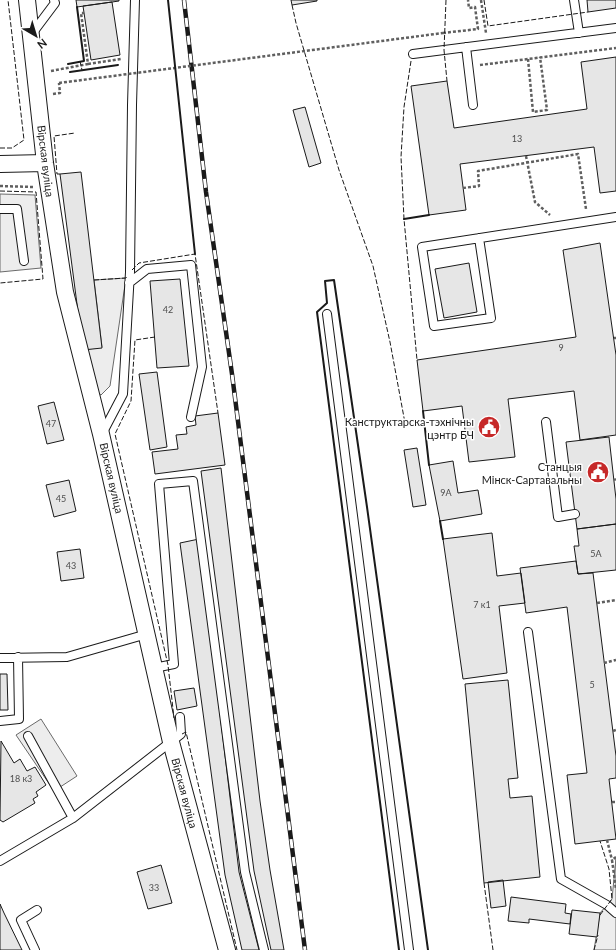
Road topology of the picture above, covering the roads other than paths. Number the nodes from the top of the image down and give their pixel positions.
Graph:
1 (27, 0) edge
2 (54, 0) edge
3 (135, 0) edge
4 (574, 0) edge
5 (616, 28) edge
6 (579, 33) junction
7 (31, 35) junction
8 (466, 47) junction
9 (413, 54) dead end
10 (473, 105) dead end
11 (45, 163) junction
12 (0, 164) edge
13 (0, 209) edge
14 (616, 216) edge
15 (479, 238) junction
16 (24, 261) dead end
17 (129, 283) junction
18 (327, 314) dead end
19 (191, 417) dead end
20 (546, 422) dead end
21 (102, 434) junction
22 (575, 514) dead end
23 (528, 632) dead end
24 (147, 634) junction
25 (18, 657) junction
26 (0, 658) edge
27 (154, 668) junction
28 (180, 716) dead end
29 (0, 721) edge
30 (28, 736) dead end
31 (176, 738) junction
32 (73, 818) junction
33 (0, 861) edge
34 (37, 910) dead end
35 (616, 913) edge
36 (35, 950) edge
37 (227, 950) edge
38 (264, 950) edge
39 (409, 950) edge

1 - 7 street, Вірская вуліца
2 - 7 lane
3 - 17 lane
4 - 6 lane
5 - 6 lane
6 - 8 lane
7 - 11 street, Вірская вуліца
8 - 9 lane
8 - 10 lane
11 - 12 street
11 - 21 street, Вірская вуліца
13 - 16 lane
14 - 15 lane
15 - 15 lane
17 - 19 lane
17 - 21 lane
18 - 39 lane
20 - 22 lane
21 - 24 street, Вірская вуліца
23 - 35 lane
24 - 25 lane
24 - 27 street, Вірская вуліца
25 - 26 lane
25 - 29 lane
27 - 31 street, Вірская вуліца
27 - 38 lane
28 - 31 lane
30 - 32 lane
31 - 32 lane
31 - 37 street, Вірская вуліца
32 - 33 lane
34 - 36 lane

